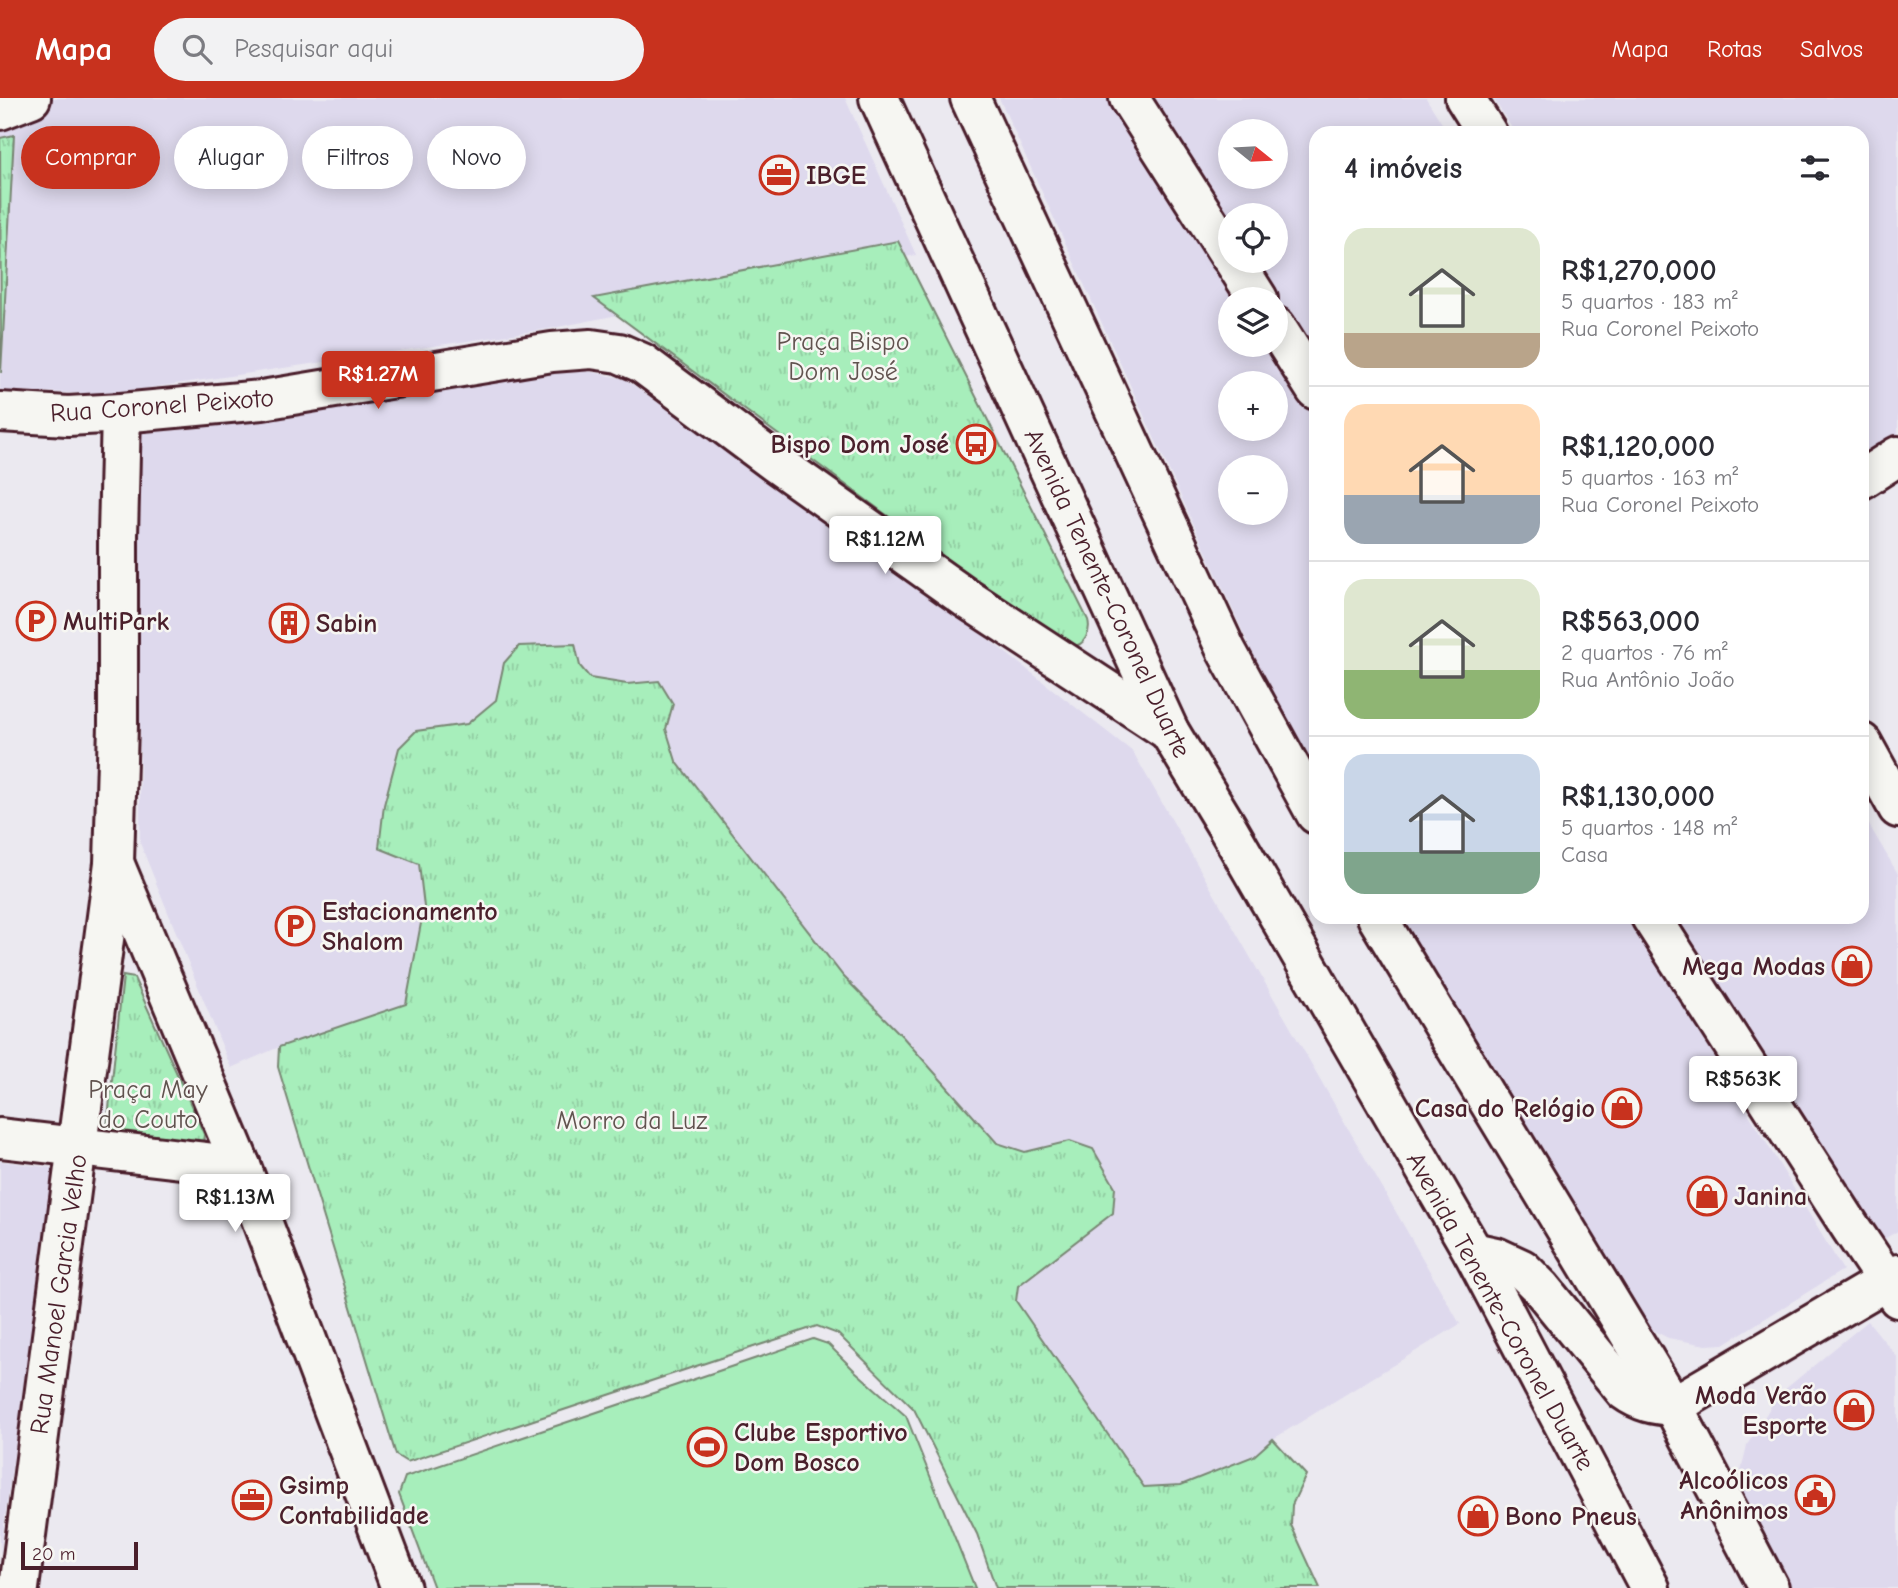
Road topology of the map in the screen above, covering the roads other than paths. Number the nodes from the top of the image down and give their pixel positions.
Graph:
1 (31, 98) edge
2 (879, 98) edge
3 (970, 98) edge
4 (1129, 98) edge
5 (1465, 98) edge
6 (0, 110) edge
7 (1483, 126) edge
8 (1218, 237) edge
9 (1288, 346) edge
10 (1309, 379) edge
11 (0, 412) edge
12 (121, 413) junction
13 (1898, 456) edge
14 (1869, 475) edge
15 (1169, 731) junction
16 (1869, 756) edge
17 (1309, 801) edge
18 (1898, 808) edge
19 (114, 863) junction
20 (1381, 924) edge
21 (1656, 924) edge
22 (0, 1138) edge
23 (77, 1147) junction
24 (241, 1166) junction
25 (1473, 1252) junction
26 (1894, 1285) edge
27 (1673, 1406) junction
28 (19, 1588) edge
29 (401, 1588) edge
30 (1650, 1588) edge
31 (1769, 1588) edge

1 - 6 street
2 - 15 street, Avenida Tenente-Coronel Duarte
3 - 17 street
4 - 8 street
5 - 7 street
9 - 10 street
11 - 12 street, Rua Coronel Peixoto
12 - 15 street, Rua Coronel Peixoto
12 - 19 street, Rua Manoel Garcia Velho
13 - 14 street
15 - 25 street, Avenida Tenente-Coronel Duarte
16 - 18 street
19 - 23 street, Rua Manoel Garcia Velho
19 - 24 street
20 - 27 street
21 - 26 street
22 - 23 street
23 - 24 street
23 - 28 street, Rua Manoel Garcia Velho
24 - 29 street
25 - 27 street
25 - 30 street, Avenida Tenente-Coronel Duarte
26 - 27 street
27 - 31 street

